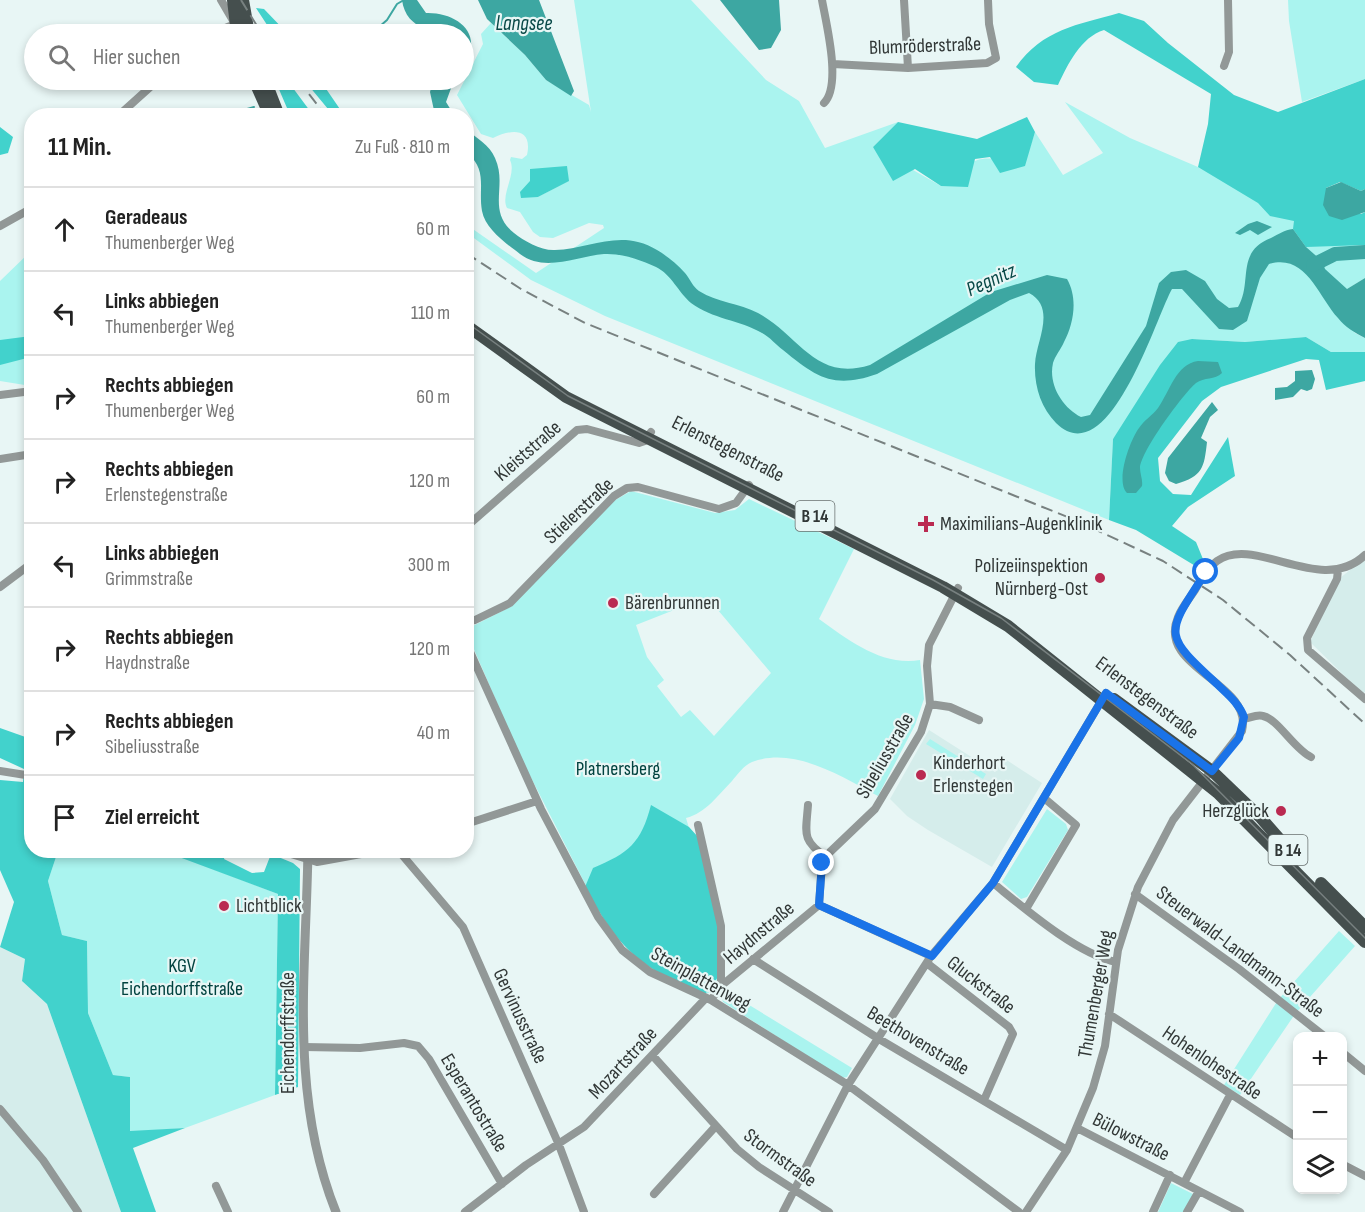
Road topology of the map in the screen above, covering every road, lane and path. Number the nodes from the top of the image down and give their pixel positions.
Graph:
1 (221, 0) edge
2 (233, 0) edge
3 (243, 0) edge
4 (822, 0) edge
5 (904, 0) edge
6 (988, 0) edge
7 (1228, 0) edge
8 (237, 24) edge
9 (238, 24) edge
10 (239, 24) edge
11 (833, 64) junction
12 (1224, 66) dead end
13 (908, 68) junction
14 (147, 90) edge
15 (258, 90) edge
16 (270, 90) edge
17 (824, 103) dead end
18 (126, 108) edge
19 (266, 108) edge
20 (276, 108) edge
21 (24, 212) edge
22 (0, 226) edge
23 (474, 323) edge
24 (474, 331) edge
25 (24, 392) edge
26 (0, 395) edge
27 (650, 435) junction
28 (24, 455) edge
29 (0, 459) edge
30 (748, 486) junction
31 (474, 519) edge
32 (1365, 555) edge
33 (24, 569) edge
34 (1338, 570) junction
35 (0, 587) edge
36 (957, 590) junction
37 (475, 620) dead end
38 (474, 661) edge
39 (1104, 696) junction
40 (1365, 699) edge
41 (930, 704) junction
42 (1244, 719) junction
43 (979, 720) dead end
44 (1311, 757) dead end
45 (0, 771) edge
46 (1212, 771) junction
47 (24, 775) edge
48 (1204, 781) junction
49 (1044, 798) junction
50 (537, 801) junction
51 (808, 805) dead end
52 (474, 821) edge
53 (698, 825) dead end
54 (826, 857) junction
55 (300, 858) edge
56 (353, 858) edge
57 (405, 858) edge
58 (308, 861) junction
59 (993, 883) junction
60 (1135, 894) junction
61 (819, 905) junction
62 (1026, 909) junction
63 (1365, 927) edge
64 (1365, 942) edge
65 (753, 959) junction
66 (929, 960) junction
67 (1116, 962) junction
68 (721, 986) junction
69 (709, 999) junction
70 (1109, 1014) junction
71 (1319, 1032) edge
72 (879, 1039) junction
73 (304, 1047) junction
74 (653, 1056) junction
75 (1347, 1056) edge
76 (1365, 1071) edge
77 (848, 1085) junction
78 (1230, 1095) junction
79 (984, 1100) junction
80 (0, 1109) edge
81 (715, 1126) junction
82 (1077, 1128) junction
83 (1293, 1135) edge
84 (559, 1145) junction
85 (1067, 1149) junction
86 (1347, 1167) edge
87 (1170, 1175) junction
88 (1365, 1176) edge
89 (1184, 1183) junction
90 (502, 1184) junction
91 (216, 1186) dead end
92 (793, 1189) junction
93 (1199, 1191) junction
94 (654, 1194) dead end
95 (78, 1212) edge
96 (228, 1212) edge
97 (336, 1212) edge
98 (465, 1212) edge
99 (584, 1212) edge
100 (783, 1212) edge
101 (830, 1212) edge
102 (1019, 1212) edge
103 (1026, 1212) edge
104 (1153, 1212) edge
105 (1187, 1212) edge
106 (1240, 1212) edge

1 - 8 street
2 - 9 main road
3 - 10 main road
4 - 11 street
5 - 13 street
6 - 13 street, Blumröderstraße
7 - 12 street
11 - 13 street, Blumröderstraße
11 - 17 street
14 - 18 street
15 - 19 main road
16 - 20 main road
21 - 22 street
23 - 27 main road, Erlenstegenstraße / B 14
24 - 27 main road, Erlenstegenstraße / B 14
25 - 26 street
27 - 30 main road, Erlenstegenstraße / B 14
27 - 31 street, Kleiststraße
28 - 29 street
30 - 36 main road, Erlenstegenstraße / B 14
30 - 37 street, Stielerstraße
32 - 34 street
33 - 35 street
34 - 40 street
34 - 42 street
36 - 39 main road, Erlenstegenstraße / B 14
36 - 41 street, Sibeliusstraße
38 - 50 street, Steinplattenweg
39 - 46 main road, Erlenstegenstraße / B 14
39 - 48 main road, Erlenstegenstraße / B 14
39 - 49 street
41 - 43 street
41 - 54 street, Sibeliusstraße
42 - 44 street
42 - 46 street, Thumenberger Weg
45 - 47 street
46 - 48 street, Thumenberger Weg
46 - 63 main road, B 14
48 - 60 street, Thumenberger Weg
48 - 64 main road, B 14
49 - 59 street
49 - 62 street
50 - 52 street
50 - 69 street, Steinplattenweg
51 - 54 street
53 - 68 street
54 - 61 street
55 - 58 street
56 - 58 street
57 - 84 street, Gervinusstraße
58 - 73 street, Eichendorffstraße
59 - 62 street
59 - 66 street
60 - 67 street, Thumenberger Weg
60 - 71 street, Steuerwald-Landmann-Straße
61 - 65 street, Haydnstraße
61 - 66 street, Haydnstraße
62 - 67 street
65 - 68 street, Haydnstraße
65 - 72 street, Beethovenstraße
66 - 72 street
66 - 79 street, Gluckstraße
67 - 70 street, Thumenberger Weg
68 - 69 street, Haydnstraße
69 - 74 street, Mozartstraße
69 - 77 street, Steinplattenweg
70 - 78 street, Hohenlohestraße
70 - 82 street, Thumenberger Weg
72 - 77 street
72 - 79 street, Beethovenstraße
73 - 90 street, Esperantostraße
73 - 97 street, Eichendorffstraße
74 - 81 street, Stormstraße
74 - 84 street, Mozartstraße
75 - 76 street
77 - 92 street
77 - 102 street, Steinplattenweg
78 - 83 street, Hohenlohestraße
78 - 89 street
79 - 85 street, Beethovenstraße
80 - 95 street
81 - 92 street, Stormstraße
81 - 94 street, Stormstraße
82 - 85 street, Thumenberger Weg
82 - 87 street, Bülowstraße
84 - 90 street, Mozartstraße
84 - 99 street, Gervinusstraße
85 - 103 street, Thumenberger Weg
86 - 88 street
87 - 89 street, Bülowstraße
87 - 104 street, Bülowstraße
89 - 93 street, Bülowstraße
90 - 98 street, Mozartstraße
91 - 96 street
92 - 100 street
92 - 101 street, Stormstraße
93 - 105 street
93 - 106 street, Bülowstraße

